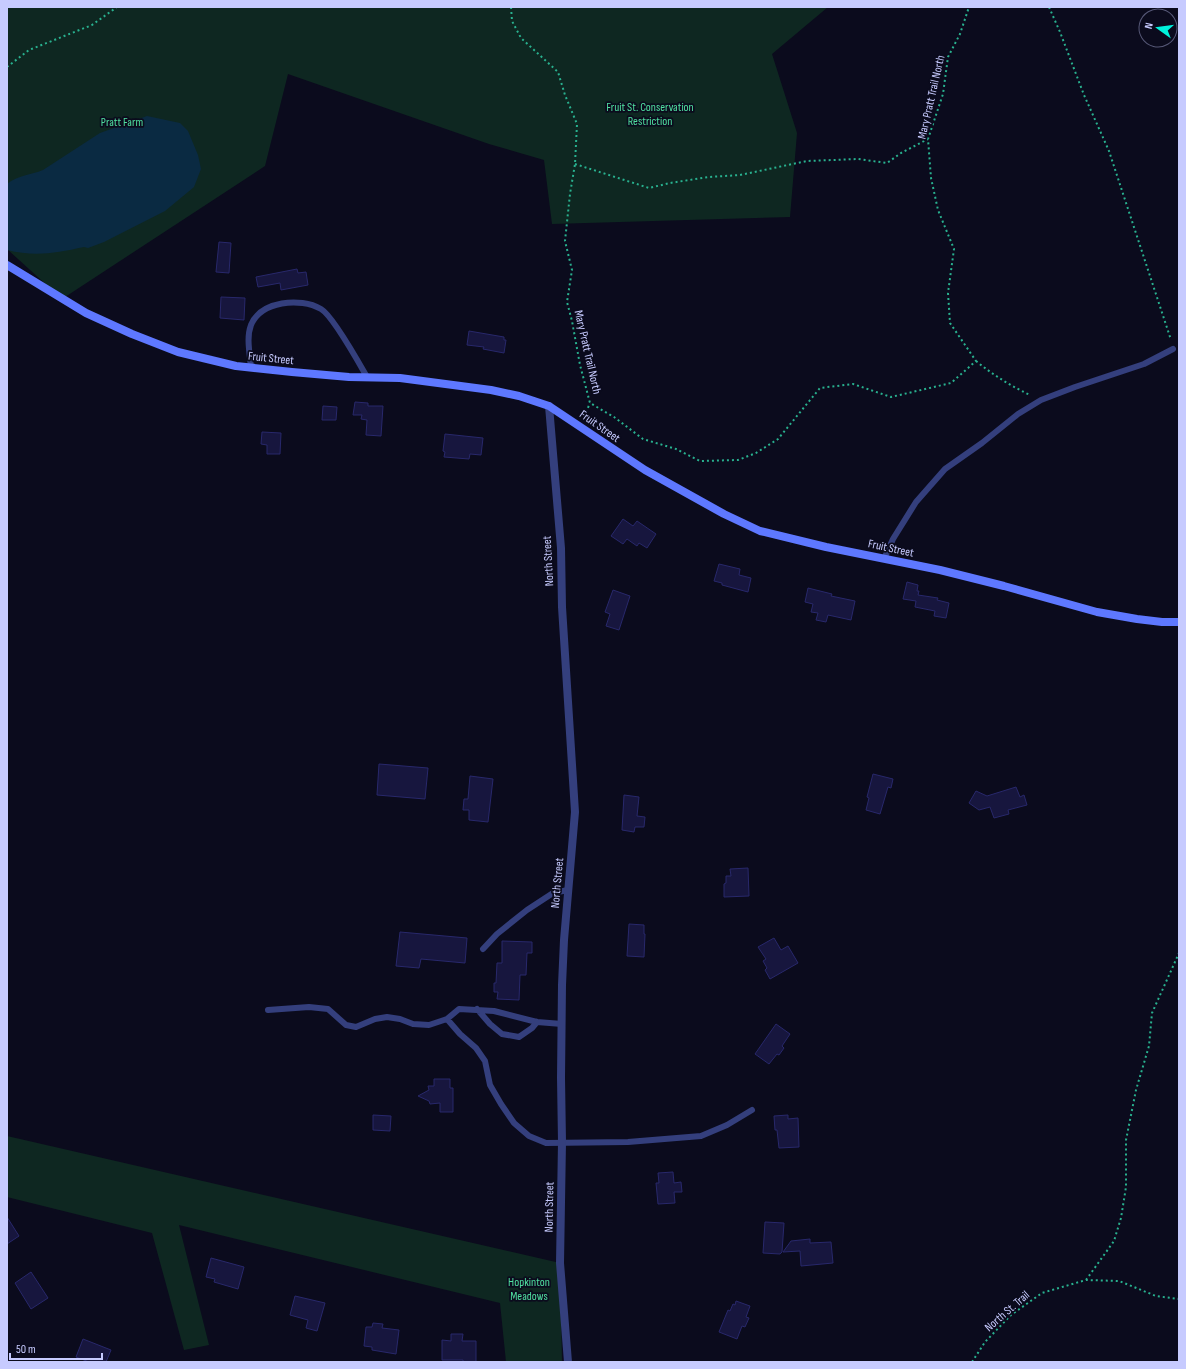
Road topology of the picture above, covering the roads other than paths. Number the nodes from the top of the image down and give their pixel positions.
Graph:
1 (7, 265) edge
2 (1173, 348) road end
3 (251, 368) junction
4 (367, 377) junction
5 (549, 406) junction
6 (884, 559) junction
7 (1179, 622) edge
8 (568, 890) junction
9 (483, 949) dead end
10 (477, 1009) junction
11 (268, 1010) dead end
12 (447, 1019) junction
13 (537, 1022) junction
14 (562, 1024) junction
15 (752, 1110) dead end
16 (562, 1142) junction
17 (568, 1362) edge

1 - 3 street, Fruit Street
2 - 6 lane
3 - 4 street, Fruit Street
3 - 4 lane
4 - 5 street, Fruit Street
5 - 6 street, Fruit Street
5 - 8 street, North Street
6 - 7 street, Fruit Street
8 - 9 lane
8 - 14 street, North Street
10 - 12 lane
10 - 13 lane
10 - 13 lane
11 - 12 lane
12 - 16 lane
13 - 14 lane
14 - 16 street, North Street
15 - 16 lane
16 - 17 street, North Street

